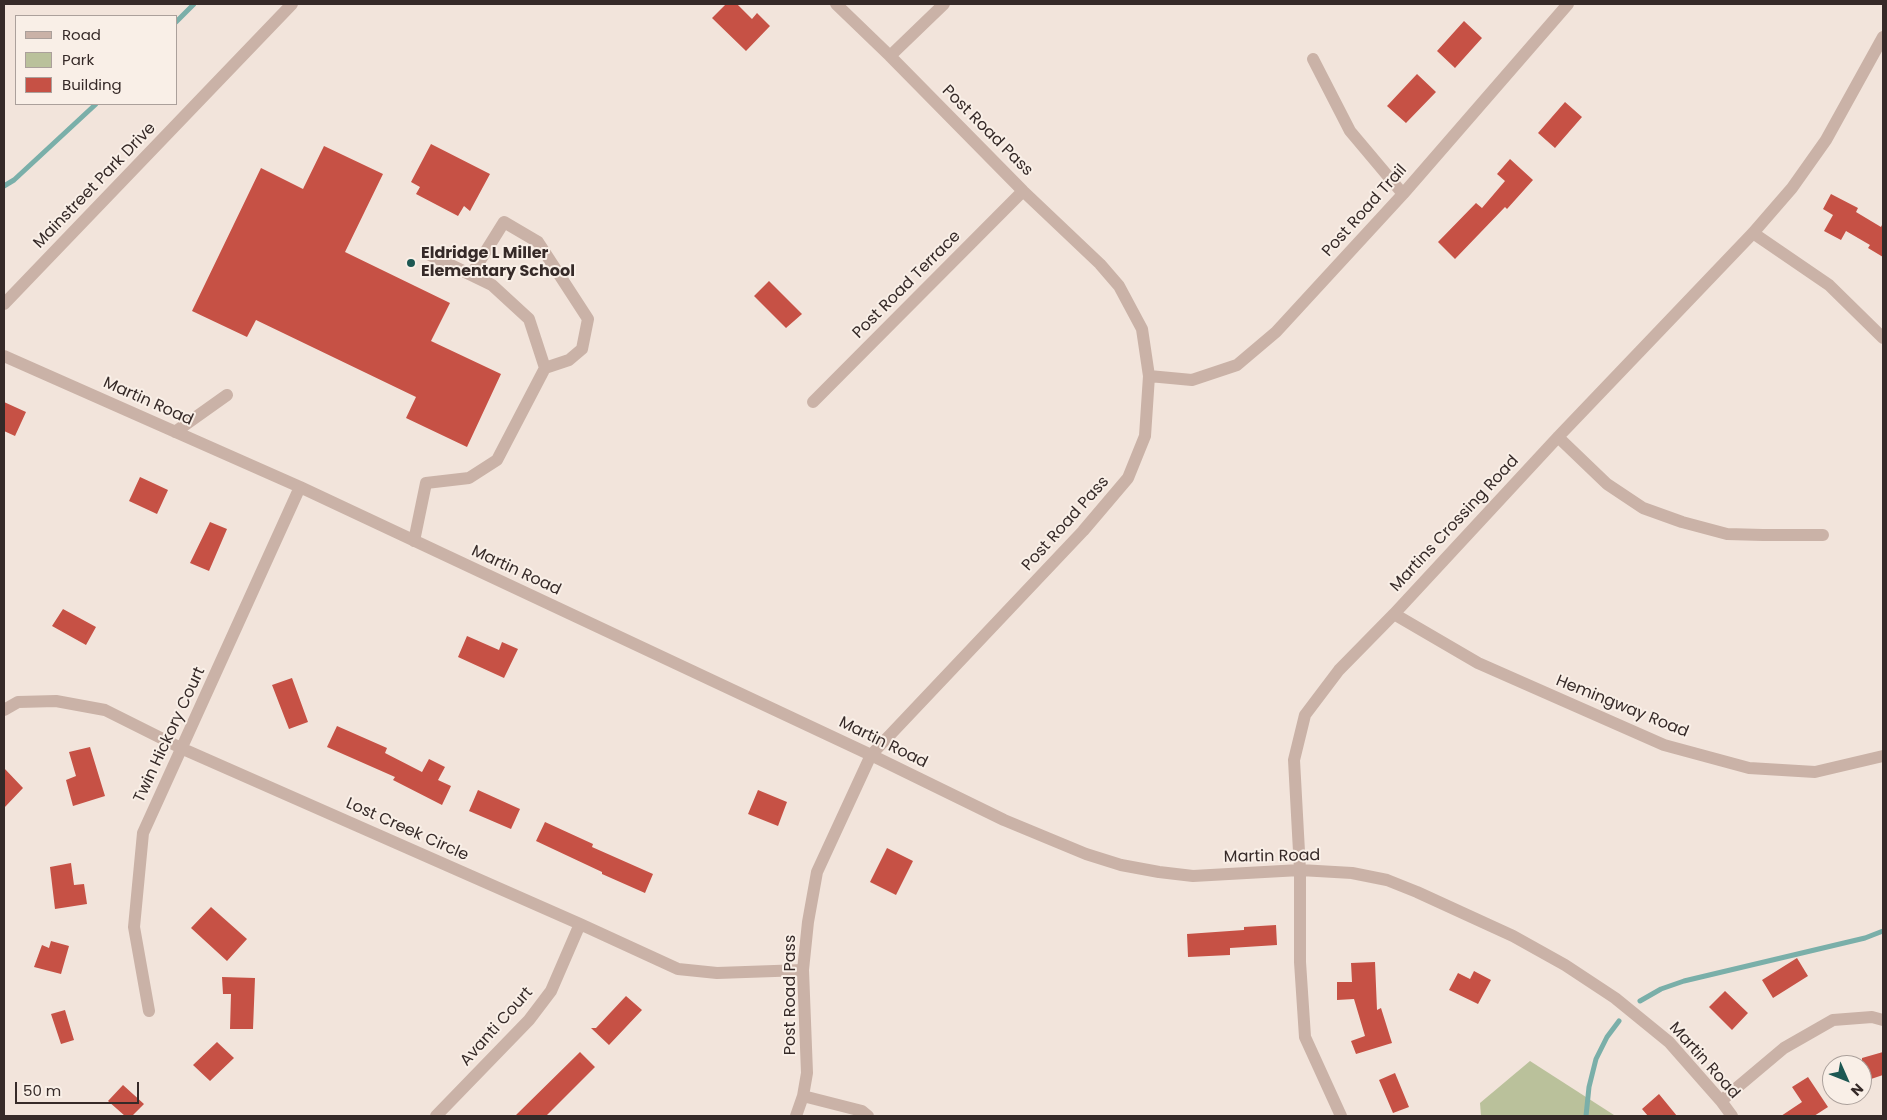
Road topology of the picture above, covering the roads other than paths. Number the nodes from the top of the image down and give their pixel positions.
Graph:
1 (292, 4) edge
2 (836, 4) edge
3 (944, 4) edge
4 (1568, 4) edge
5 (1882, 42) edge
6 (890, 56) junction
7 (1313, 59) dead end
8 (1023, 190) junction
9 (1403, 194) junction
10 (1753, 233) junction
11 (428, 254) dead end
12 (472, 275) junction
13 (4, 304) edge
14 (1883, 338) edge
15 (4, 356) edge
16 (545, 368) junction
17 (1149, 376) junction
18 (227, 395) dead end
19 (813, 402) dead end
20 (175, 432) junction
21 (1558, 437) junction
22 (300, 487) junction
23 (1824, 534) dead end
24 (414, 541) junction
25 (1394, 614) junction
26 (4, 710) edge
27 (183, 749) junction
28 (871, 755) junction
29 (1883, 756) edge
30 (1300, 870) junction
31 (580, 924) junction
32 (804, 970) junction
33 (149, 1011) dead end
34 (1883, 1020) edge
35 (803, 1096) junction
36 (1721, 1101) junction
37 (436, 1116) edge
38 (796, 1116) edge
39 (868, 1116) edge
40 (1342, 1116) edge
41 (1732, 1116) edge

1 - 13 street, Mainstreet Park Drive
2 - 6 street, Post Road Pass
3 - 6 street
4 - 9 street, Post Road Trail
5 - 10 street, Martins Crossing Road
6 - 8 street, Post Road Pass
7 - 9 street
8 - 17 street, Post Road Pass
8 - 19 street, Post Road Terrace
9 - 17 street, Post Road Trail
10 - 14 street
10 - 21 street, Martins Crossing Road
11 - 12 street
12 - 16 street
12 - 16 street
15 - 20 street, Martin Road
16 - 24 street
17 - 28 street, Post Road Pass
18 - 20 street
20 - 22 street, Martin Road
21 - 23 street
21 - 25 street, Martins Crossing Road
22 - 24 street, Martin Road
22 - 27 street, Twin Hickory Court
24 - 28 street, Martin Road
25 - 29 street, Hemingway Road
25 - 30 street, Martins Crossing Road
26 - 27 street, Lost Creek Circle
27 - 31 street, Lost Creek Circle
27 - 33 street, Twin Hickory Court
28 - 30 street, Martin Road
28 - 32 street, Post Road Pass
30 - 36 street, Martin Road
30 - 40 street, Martins Crossing Road
31 - 32 street, Lost Creek Circle
31 - 37 street, Avanti Court
32 - 35 street, Post Road Pass
34 - 36 street
35 - 38 street, Post Road Pass
35 - 39 street
36 - 41 street, Martin Road

